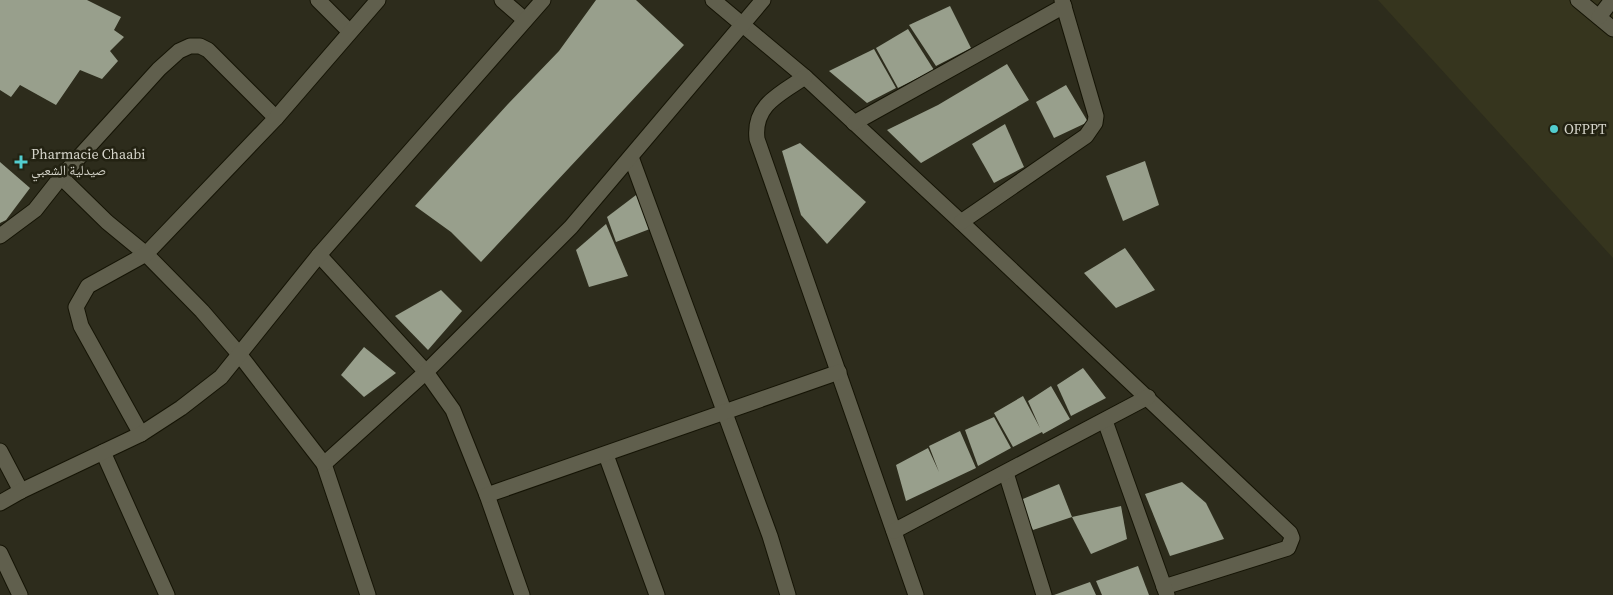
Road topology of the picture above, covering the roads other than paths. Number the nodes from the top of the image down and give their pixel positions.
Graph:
1 (318, 0) edge
2 (378, 0) edge
3 (502, 0) edge
4 (543, 0) edge
5 (713, 0) edge
6 (764, 0) edge
7 (1578, 0) edge
8 (1612, 0) edge
9 (1063, 3) edge
10 (1599, 17) junction
11 (526, 20) junction
12 (744, 25) junction
13 (1613, 29) edge
14 (349, 31) junction
15 (805, 77) junction
16 (276, 118) junction
17 (854, 124) junction
18 (631, 157) junction
19 (61, 177) junction
20 (961, 222) junction
21 (0, 236) edge
22 (146, 254) junction
23 (319, 256) junction
24 (239, 354) junction
25 (426, 372) junction
26 (840, 372) junction
27 (1148, 397) junction
28 (725, 413) junction
29 (1106, 421) junction
30 (141, 434) junction
31 (0, 451) edge
32 (103, 452) junction
33 (606, 455) junction
34 (324, 464) junction
35 (1006, 473) junction
36 (21, 491) junction
37 (487, 495) junction
38 (0, 504) edge
39 (894, 531) junction
40 (0, 554) edge
41 (1165, 591) edge
42 (20, 595) edge
43 (167, 595) edge
44 (368, 595) edge
45 (522, 595) edge
46 (657, 595) edge
47 (788, 595) edge
48 (916, 595) edge
49 (1044, 595) edge

1 - 14 street
2 - 14 street
3 - 11 street
4 - 11 street
5 - 12 street
6 - 12 street
7 - 10 street
8 - 10 street
9 - 17 street
9 - 20 street
10 - 13 street
11 - 23 street
12 - 15 street
12 - 18 street
14 - 16 street
15 - 17 street
15 - 26 street
16 - 19 street
16 - 22 street
17 - 20 street
18 - 25 street
18 - 28 street
19 - 21 street
19 - 22 street
20 - 27 street
22 - 24 street
22 - 30 street
23 - 24 street
23 - 25 street
24 - 30 street
24 - 34 street
25 - 34 street
25 - 37 street
26 - 28 street
26 - 39 street
27 - 29 street
27 - 41 street
28 - 33 street
28 - 47 street
29 - 35 street
29 - 41 street
30 - 32 street
31 - 36 street
32 - 36 street
32 - 43 street
33 - 37 street
33 - 46 street
34 - 44 street
35 - 39 street
35 - 49 street
36 - 38 street
37 - 45 street
39 - 48 street
40 - 42 street

